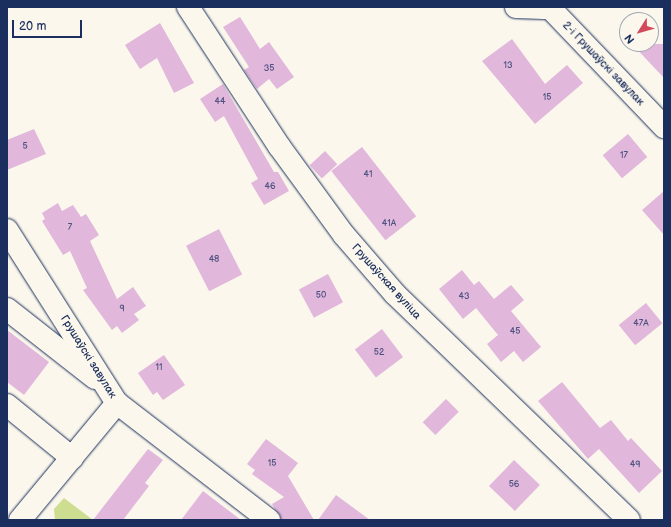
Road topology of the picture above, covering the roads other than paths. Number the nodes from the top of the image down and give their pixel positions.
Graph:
1 (188, 7) edge
2 (516, 7) edge
3 (550, 8) edge
4 (664, 128) edge
5 (7, 230) edge
6 (7, 310) edge
7 (112, 395) junction
8 (7, 405) edge
9 (72, 458) junction
10 (20, 520) edge
11 (269, 520) edge
12 (629, 520) edge

1 - 12 street, Грушаўская вуліца
2 - 3 street, 2-і Грушаўскі завулак
3 - 4 street, 2-і Грушаўскі завулак
5 - 7 street, Грушаўскі завулак
6 - 7 street
7 - 9 street
7 - 11 street, Грушаўскі завулак
8 - 9 street
9 - 10 street

